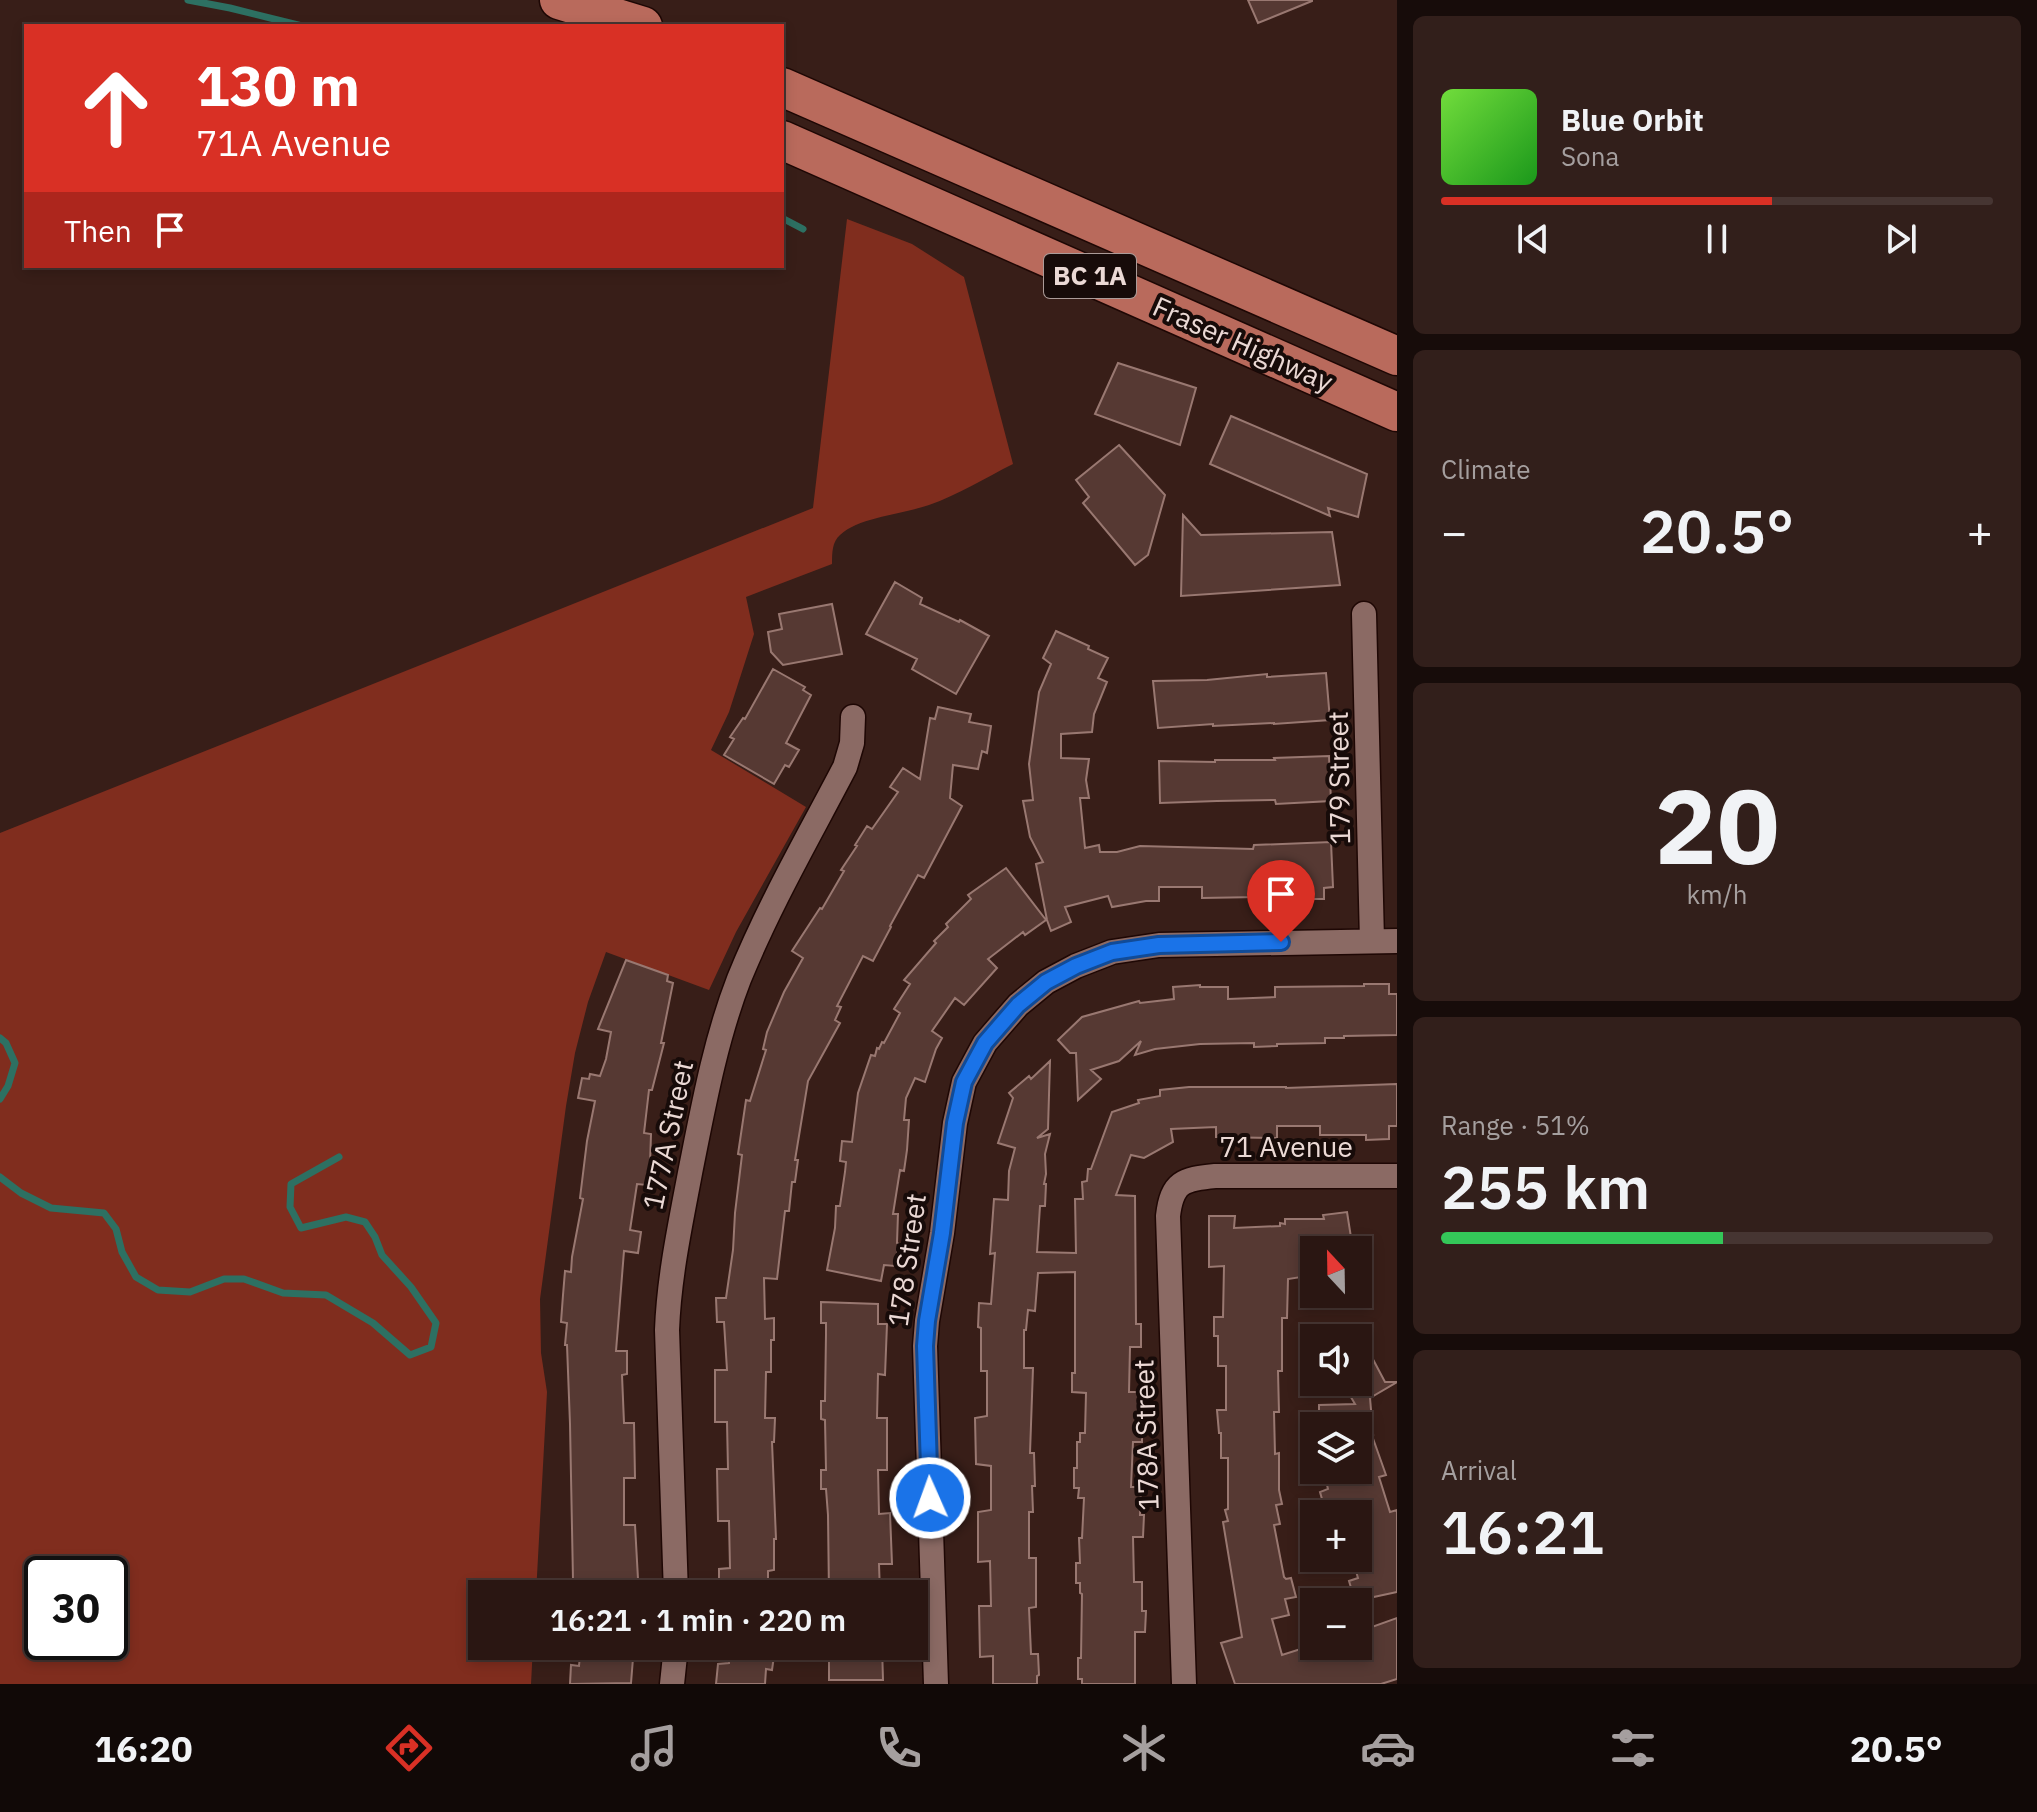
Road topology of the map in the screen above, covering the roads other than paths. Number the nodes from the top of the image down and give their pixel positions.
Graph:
1 (536, 0) edge
2 (559, 0) edge
3 (566, 24) edge
4 (637, 24) edge
5 (784, 88) edge
6 (784, 141) edge
7 (1397, 356) edge
8 (1397, 412) edge
9 (1364, 614) dead end
10 (853, 717) dead end
11 (1372, 941) junction
12 (1397, 941) edge
13 (1397, 1176) edge
14 (1177, 1186) joint
15 (676, 1580) edge
16 (675, 1660) edge
17 (672, 1684) edge
18 (936, 1684) edge
19 (1184, 1684) edge

1 - 3 main road
2 - 4 main road
5 - 7 main road, Fraser Highway / BC 1A
6 - 8 main road, Fraser Highway / BC 1A
9 - 11 street, 179 Street
10 - 15 street, 177A Street
11 - 12 street, 178 Street
11 - 18 street, 178 Street
13 - 14 street, 71 Avenue
14 - 19 street, 178A Street
16 - 17 street

